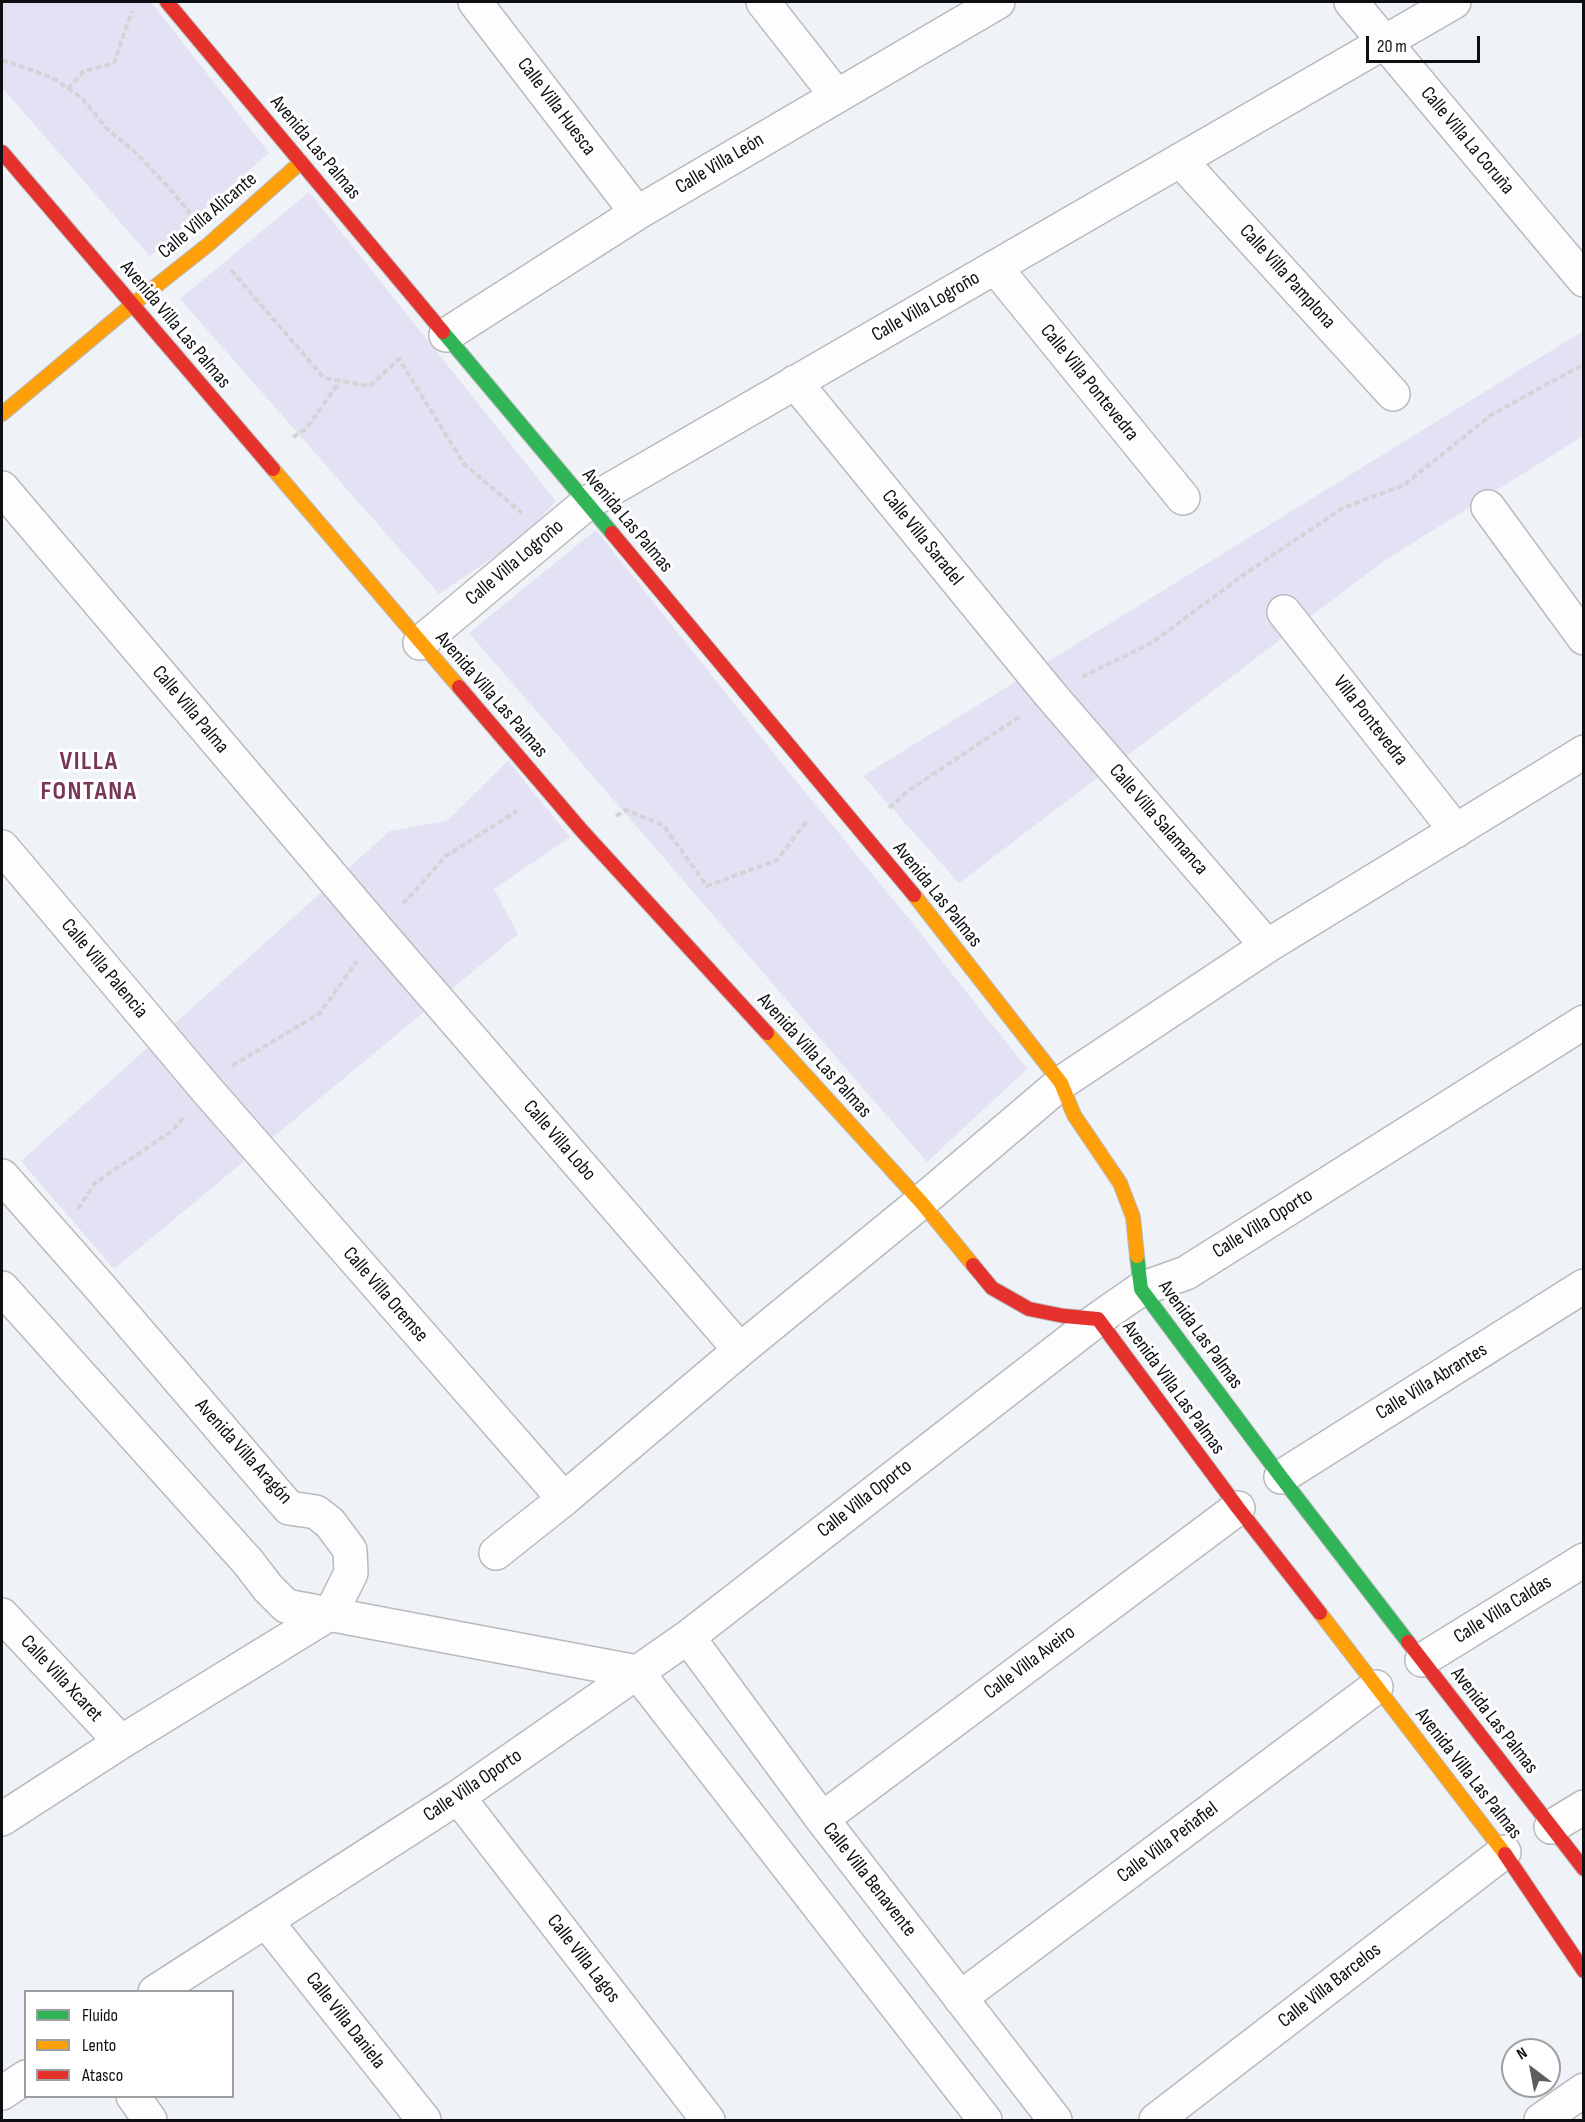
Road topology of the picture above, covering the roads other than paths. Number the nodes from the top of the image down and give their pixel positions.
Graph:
1 (167, 2) edge
2 (475, 2) edge
3 (763, 2) edge
4 (998, 2) edge
5 (1351, 2) edge
6 (1454, 2) edge
7 (1384, 41) junction
8 (836, 95) junction
9 (2, 152) edge
10 (1180, 160) junction
11 (301, 162) junction
12 (638, 213) junction
13 (995, 267) junction
14 (1584, 280) edge
15 (132, 304) junction
16 (446, 335) junction
17 (795, 382) junction
18 (1393, 394) dead end
19 (2, 414) edge
20 (2, 488) edge
21 (1183, 498) dead end
22 (586, 503) junction
23 (1488, 507) dead end
24 (1284, 612) dead end
25 (1584, 638) edge
26 (420, 643) junction
27 (1049, 693) joint
28 (1584, 752) edge
29 (1456, 831) junction
30 (2, 847) edge
31 (378, 931) joint
32 (1267, 946) junction
33 (1584, 1022) edge
34 (1061, 1083) junction
35 (207, 1090) joint
36 (2, 1176) edge
37 (921, 1202) junction
38 (1584, 1286) edge
39 (2, 1288) edge
40 (1141, 1289) junction
41 (1098, 1319) junction
42 (740, 1350) junction
43 (1281, 1477) junction
44 (564, 1499) junction
45 (1238, 1508) junction
46 (496, 1553) dead end
47 (1584, 1560) edge
48 (331, 1613) junction
49 (2, 1616) edge
50 (688, 1636) junction
51 (1422, 1660) junction
52 (637, 1672) junction
53 (1376, 1687) junction
54 (121, 1742) junction
55 (458, 1797) junction
56 (1584, 1807) edge
57 (822, 1818) junction
58 (2, 1819) edge
59 (1551, 1827) junction
60 (1504, 1852) junction
61 (1584, 1869) edge
62 (266, 1921) junction
63 (1584, 1971) edge
64 (158, 1990) edge
65 (960, 1998) junction
66 (24, 2078) edge
67 (1584, 2090) edge
68 (2, 2093) edge
69 (134, 2098) edge
70 (150, 2121) edge
71 (424, 2121) edge
72 (708, 2121) edge
73 (985, 2121) edge
74 (1054, 2121) edge
75 (1156, 2121) edge
76 (1541, 2121) edge

1 - 11 street, Avenida Las Palmas
2 - 12 street, Calle Villa Huesca
3 - 8 street
4 - 8 street, Calle Villa León
5 - 7 street, Calle Villa La Coruña
6 - 7 street, Calle Villa Logroño
7 - 10 street, Calle Villa Logroño
7 - 14 street, Calle Villa La Coruña
8 - 12 street, Calle Villa León
9 - 15 street, Avenida Villa Las Palmas
10 - 13 street, Calle Villa Logroño
10 - 18 street, Calle Villa Pamplona
11 - 15 street, Calle Villa Alicante
11 - 16 street, Avenida Las Palmas
12 - 16 street, Calle Villa León
13 - 17 street, Calle Villa Logroño
13 - 21 street, Calle Villa Pontevedra
15 - 19 street, Calle Villa Alicante
15 - 26 street, Avenida Villa Las Palmas
16 - 22 street, Avenida Las Palmas
17 - 22 street, Calle Villa Logroño
17 - 27 street, Calle Villa Saradel
20 - 31 street, Calle Villa Palma
22 - 26 street, Calle Villa Logroño
22 - 34 street, Avenida Las Palmas
23 - 25 street
24 - 29 street, Villa Pontevedra
26 - 37 street, Avenida Villa Las Palmas
27 - 32 street, Calle Villa Salamanca
28 - 29 street
29 - 32 street
30 - 35 street, Calle Villa Palencia
31 - 42 street, Calle Villa Lobo
32 - 34 street
33 - 40 street, Calle Villa Oporto
34 - 37 street
34 - 40 street, Avenida Las Palmas
35 - 44 street, Calle Villa Oremse
36 - 48 street, Avenida Villa Aragón
37 - 41 street, Avenida Villa Las Palmas
37 - 42 street
38 - 43 street, Calle Villa Abrantes
39 - 48 street
40 - 41 street, Calle Villa Oporto
40 - 43 street, Avenida Las Palmas
41 - 45 street, Avenida Villa Las Palmas
41 - 50 street, Calle Villa Oporto
42 - 44 street
43 - 51 street, Avenida Las Palmas
44 - 46 street
45 - 53 street, Avenida Villa Las Palmas
45 - 57 street, Calle Villa Aveiro
47 - 51 street, Calle Villa Caldas
48 - 52 street
48 - 54 street
49 - 54 street, Calle Villa Xcaret
50 - 52 street, Calle Villa Oporto
50 - 57 street, Calle Villa Benavente
51 - 59 street, Avenida Las Palmas
52 - 55 street, Calle Villa Oporto
52 - 73 street
53 - 60 street, Avenida Villa Las Palmas
53 - 65 street, Calle Villa Peñafiel
54 - 58 street
55 - 62 street, Calle Villa Oporto
55 - 72 street, Calle Villa Lagos
56 - 59 street
57 - 65 street, Calle Villa Benavente
59 - 61 street, Avenida Las Palmas
60 - 63 street, Avenida Villa Las Palmas
60 - 75 street, Calle Villa Barcelos
62 - 64 street, Calle Villa Oporto
62 - 71 street, Calle Villa Daniela
65 - 74 street, Calle Villa Benavente
66 - 68 street
67 - 76 street
69 - 70 street

